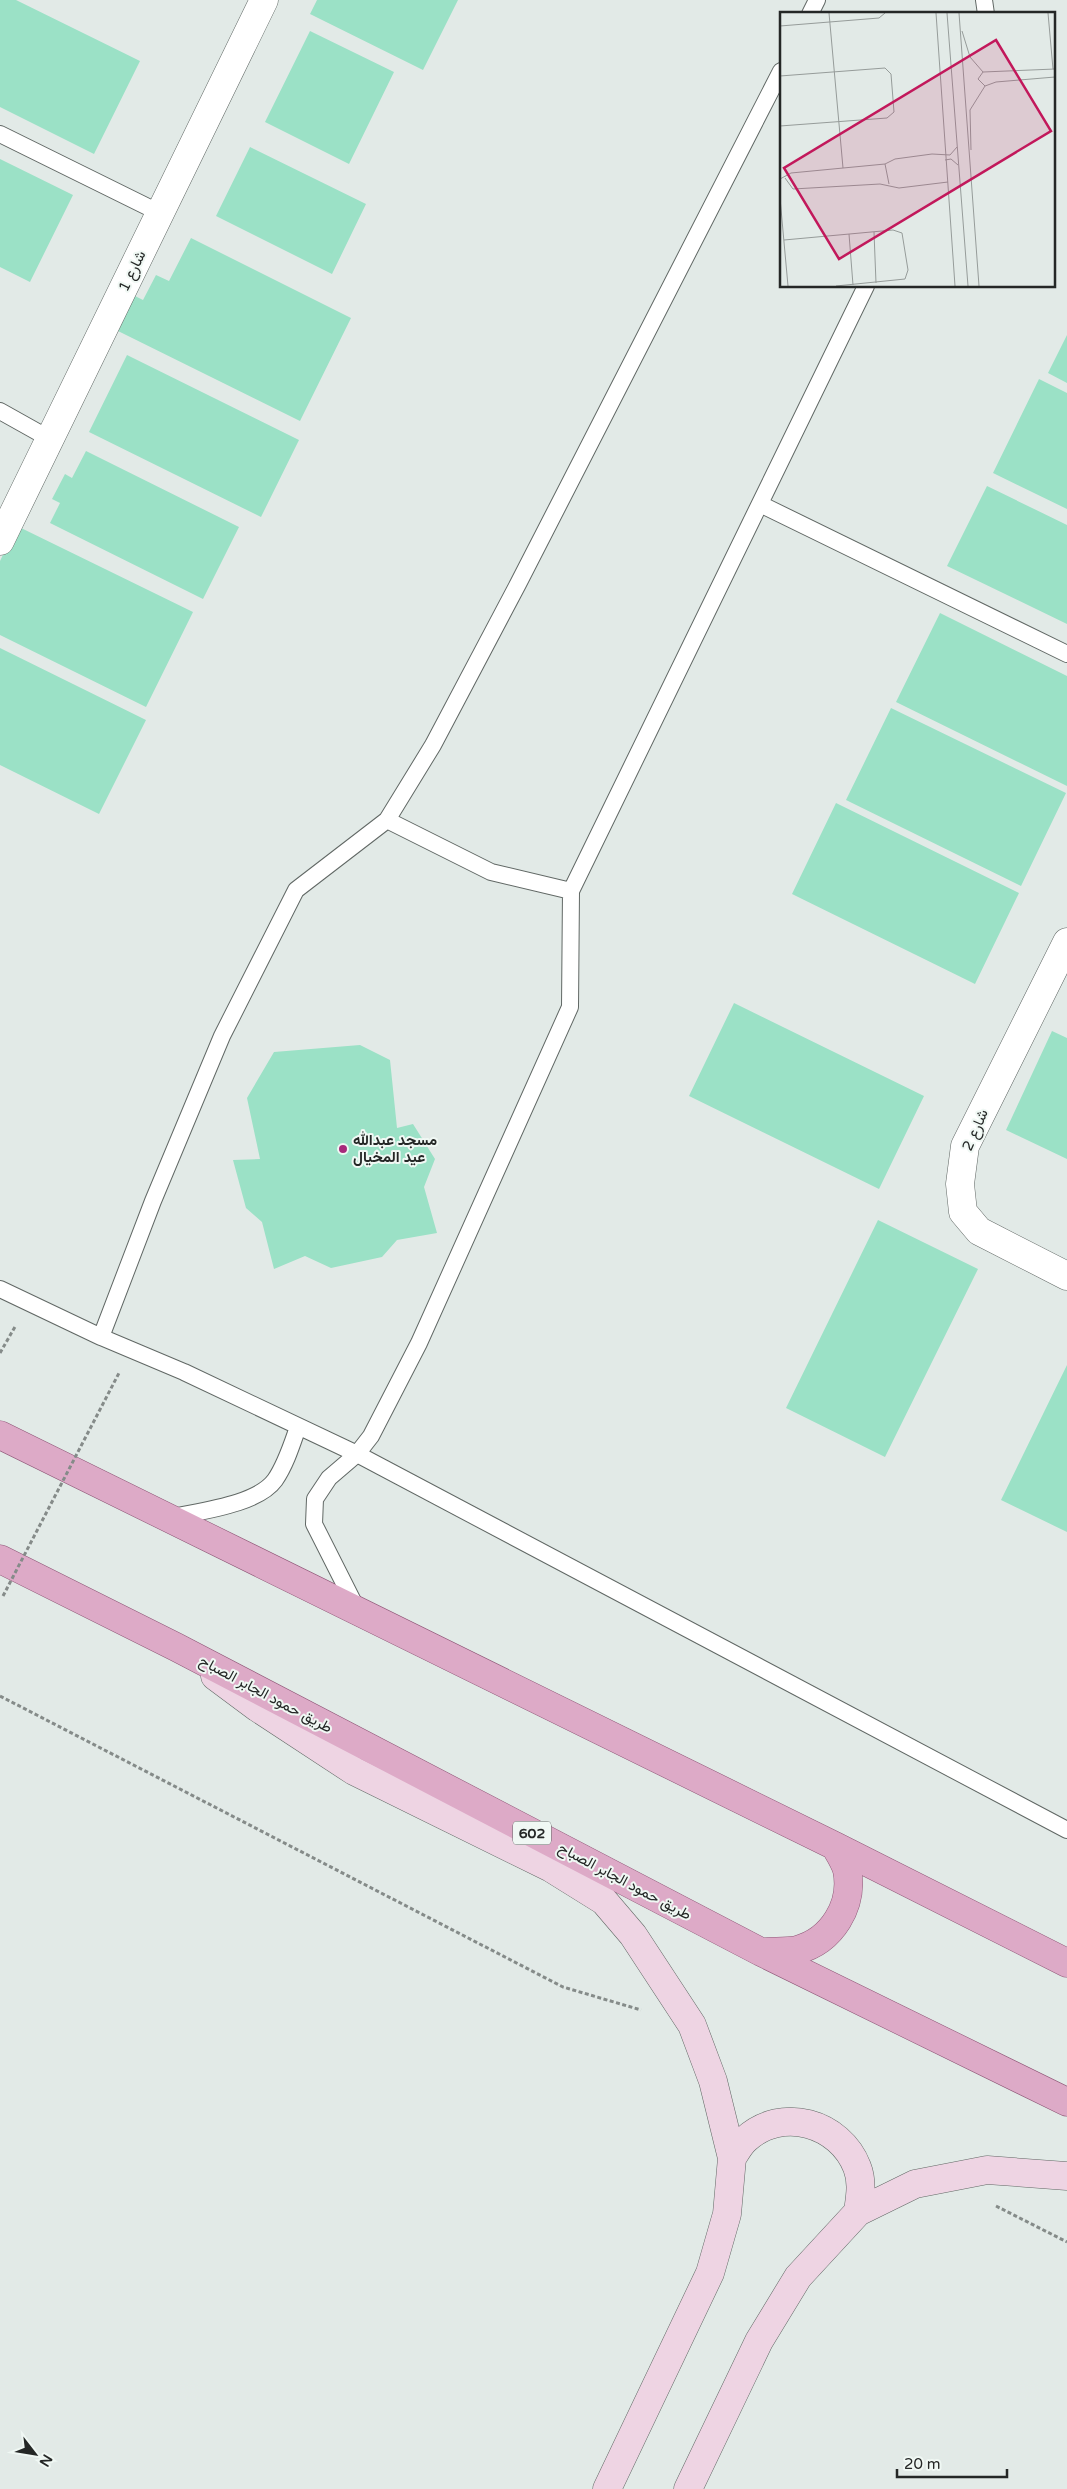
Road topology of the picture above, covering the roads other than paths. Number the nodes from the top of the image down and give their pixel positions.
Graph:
1 (264, 0) edge
2 (817, 0) edge
3 (811, 12) edge
4 (780, 73) edge
5 (0, 134) edge
6 (160, 213) junction
7 (865, 288) edge
8 (0, 411) edge
9 (50, 439) junction
10 (760, 504) junction
11 (0, 542) edge
12 (1067, 654) edge
13 (387, 820) junction
14 (571, 891) junction
15 (1067, 942) edge
16 (1067, 1276) edge
17 (0, 1289) edge
18 (101, 1337) junction
19 (298, 1427) junction
20 (0, 1435) edge
21 (357, 1454) junction
22 (168, 1518) junction
23 (0, 1559) edge
24 (358, 1611) junction
25 (176, 1647) junction
26 (1067, 1830) edge
27 (835, 1846) junction
28 (761, 1952) junction
29 (1067, 1963) edge
30 (1067, 2102) edge
31 (732, 2158) junction
32 (1067, 2176) edge
33 (858, 2212) junction
34 (607, 2489) edge
35 (688, 2489) edge

1 - 6 street, شارع 1
2 - 3 lane
4 - 13 lane
5 - 6 lane
6 - 9 street, شارع 1
7 - 10 lane
8 - 9 lane
9 - 11 street, شارع 1
10 - 12 lane
10 - 14 lane
13 - 14 lane
13 - 18 lane
14 - 21 lane
15 - 16 street, شارع 2
17 - 18 lane
18 - 19 lane
19 - 21 lane
19 - 22 lane
20 - 22 main road
21 - 24 lane
21 - 26 lane
22 - 24 main road
23 - 25 main road, طريق حمود الجابر الصباح / 602
24 - 27 main road
25 - 28 main road, طريق حمود الجابر الصباح / 602
25 - 31 street
27 - 28 main road
27 - 29 main road
28 - 30 main road, طريق حمود الجابر الصباح / 602
31 - 33 street
31 - 34 street
32 - 33 street
33 - 35 street

